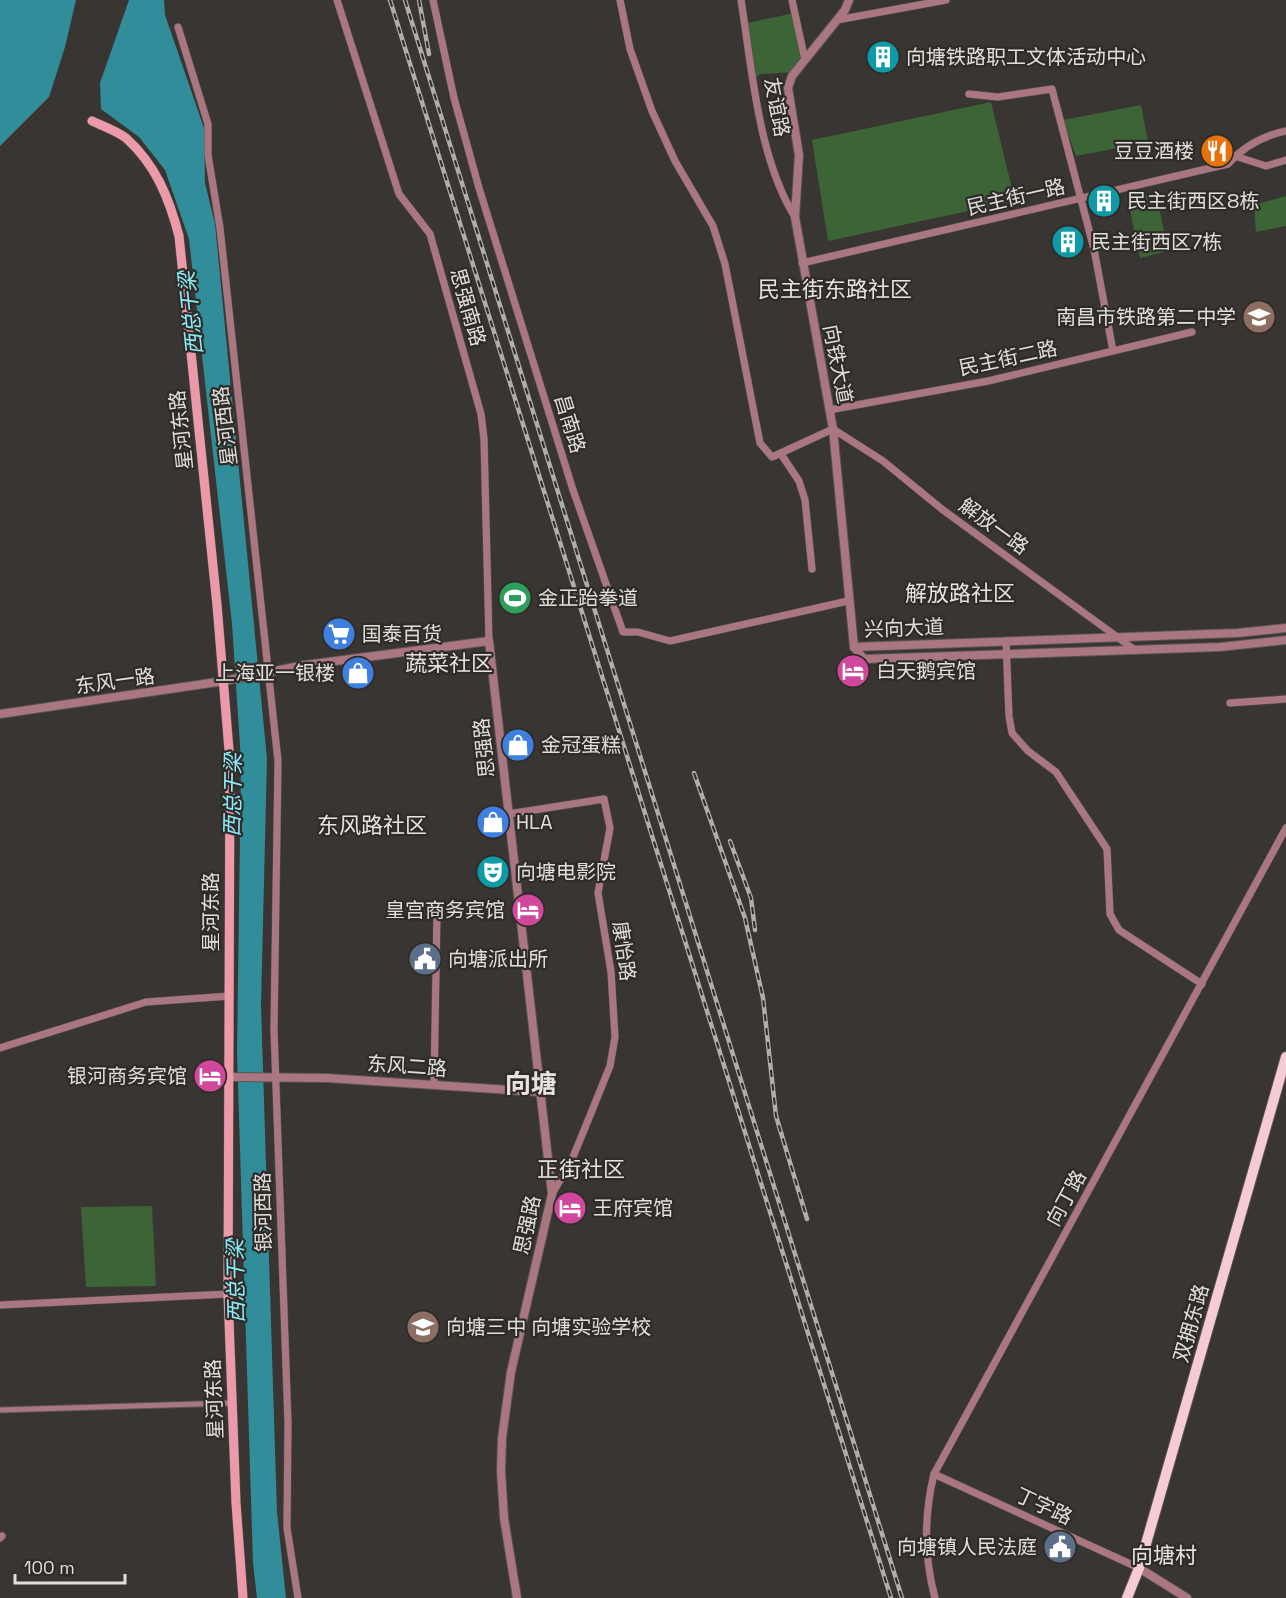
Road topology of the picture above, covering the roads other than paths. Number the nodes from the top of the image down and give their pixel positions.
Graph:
1 (338, 0) edge
2 (433, 0) edge
3 (620, 0) edge
4 (741, 0) edge
5 (792, 0) edge
6 (849, 0) edge
7 (946, 0) edge
8 (837, 20) junction
9 (178, 27) dead end
10 (805, 60) junction
11 (969, 94) dead end
12 (92, 121) dead end
13 (1286, 131) edge
14 (1235, 156) junction
15 (1286, 160) edge
16 (1082, 198) junction
17 (795, 217) junction
18 (802, 263) junction
19 (1192, 332) dead end
20 (1113, 351) junction
21 (829, 410) junction
22 (833, 429) junction
23 (782, 454) junction
24 (812, 569) dead end
25 (848, 601) junction
26 (1286, 628) edge
27 (1118, 637) junction
28 (1286, 640) edge
29 (489, 641) junction
30 (1006, 641) junction
31 (854, 646) junction
32 (1136, 650) junction
33 (1006, 654) junction
34 (270, 671) junction
35 (224, 681) junction
36 (1286, 699) edge
37 (1230, 703) dead end
38 (0, 714) edge
39 (508, 814) junction
40 (277, 825) joint
41 (1286, 828) edge
42 (437, 913) dead end
43 (1202, 984) junction
44 (230, 996) junction
45 (0, 1048) edge
46 (1286, 1057) edge
47 (274, 1076) junction
48 (233, 1077) junction
49 (434, 1084) junction
50 (540, 1092) junction
51 (552, 1194) junction
52 (228, 1294) junction
53 (0, 1305) edge
54 (232, 1403) junction
55 (0, 1410) edge
56 (934, 1474) junction
57 (1139, 1568) junction
58 (243, 1598) edge
59 (297, 1598) edge
60 (517, 1598) edge
61 (935, 1598) edge
62 (1127, 1598) edge
63 (1187, 1598) edge

1 - 29 street, 思强南路
2 - 25 street, 昌南路
3 - 23 street
4 - 17 street, 友谊路
5 - 10 street
6 - 8 street, 向铁大道
7 - 8 street
8 - 10 street, 向铁大道
9 - 34 street, 星河西路
10 - 17 street, 向铁大道
11 - 16 street
12 - 35 main road, 星河东路
13 - 14 street, 民主街一路
14 - 15 street
14 - 16 street, 民主街一路
16 - 18 street, 民主街一路
16 - 20 street
17 - 18 street, 向铁大道
18 - 21 street, 向铁大道
19 - 20 street, 民主街二路
20 - 21 street, 民主街二路
21 - 22 street, 向铁大道
22 - 23 street
22 - 25 street, 向铁大道
22 - 27 street, 解放一路
23 - 24 street
25 - 31 street, 向铁大道
26 - 27 street, 兴向大道
27 - 30 street, 兴向大道
27 - 32 street, 解放一路
28 - 32 street, 兴向大道
29 - 34 street
29 - 39 street, 思强路
30 - 31 street, 兴向大道
30 - 33 street
31 - 33 street, 兴向大道
32 - 33 street, 兴向大道
33 - 43 street
34 - 35 street, 东风一路
34 - 40 street, 星河西路
35 - 38 street, 东风一路
35 - 44 main road, 星河东路
36 - 37 street
39 - 50 street, 思强路
39 - 51 street, 康怡路
40 - 47 street, 银河西路
41 - 43 street, 向丁路
42 - 49 street
43 - 56 street, 向丁路
44 - 45 street
44 - 48 main road, 星河东路
46 - 57 main road, 双拥东路
47 - 48 street, 东风二路
47 - 49 street, 东风二路
47 - 59 street, 银河西路
48 - 52 main road, 星河东路
49 - 50 street, 东风二路
50 - 51 street, 思强路
51 - 60 street, 思强路
52 - 53 street
52 - 54 main road, 星河东路
54 - 55 street
54 - 58 main road, 星河东路
56 - 57 street, 丁字路
56 - 61 street, 向丁路
57 - 62 main road, 双拥东路
57 - 63 street

